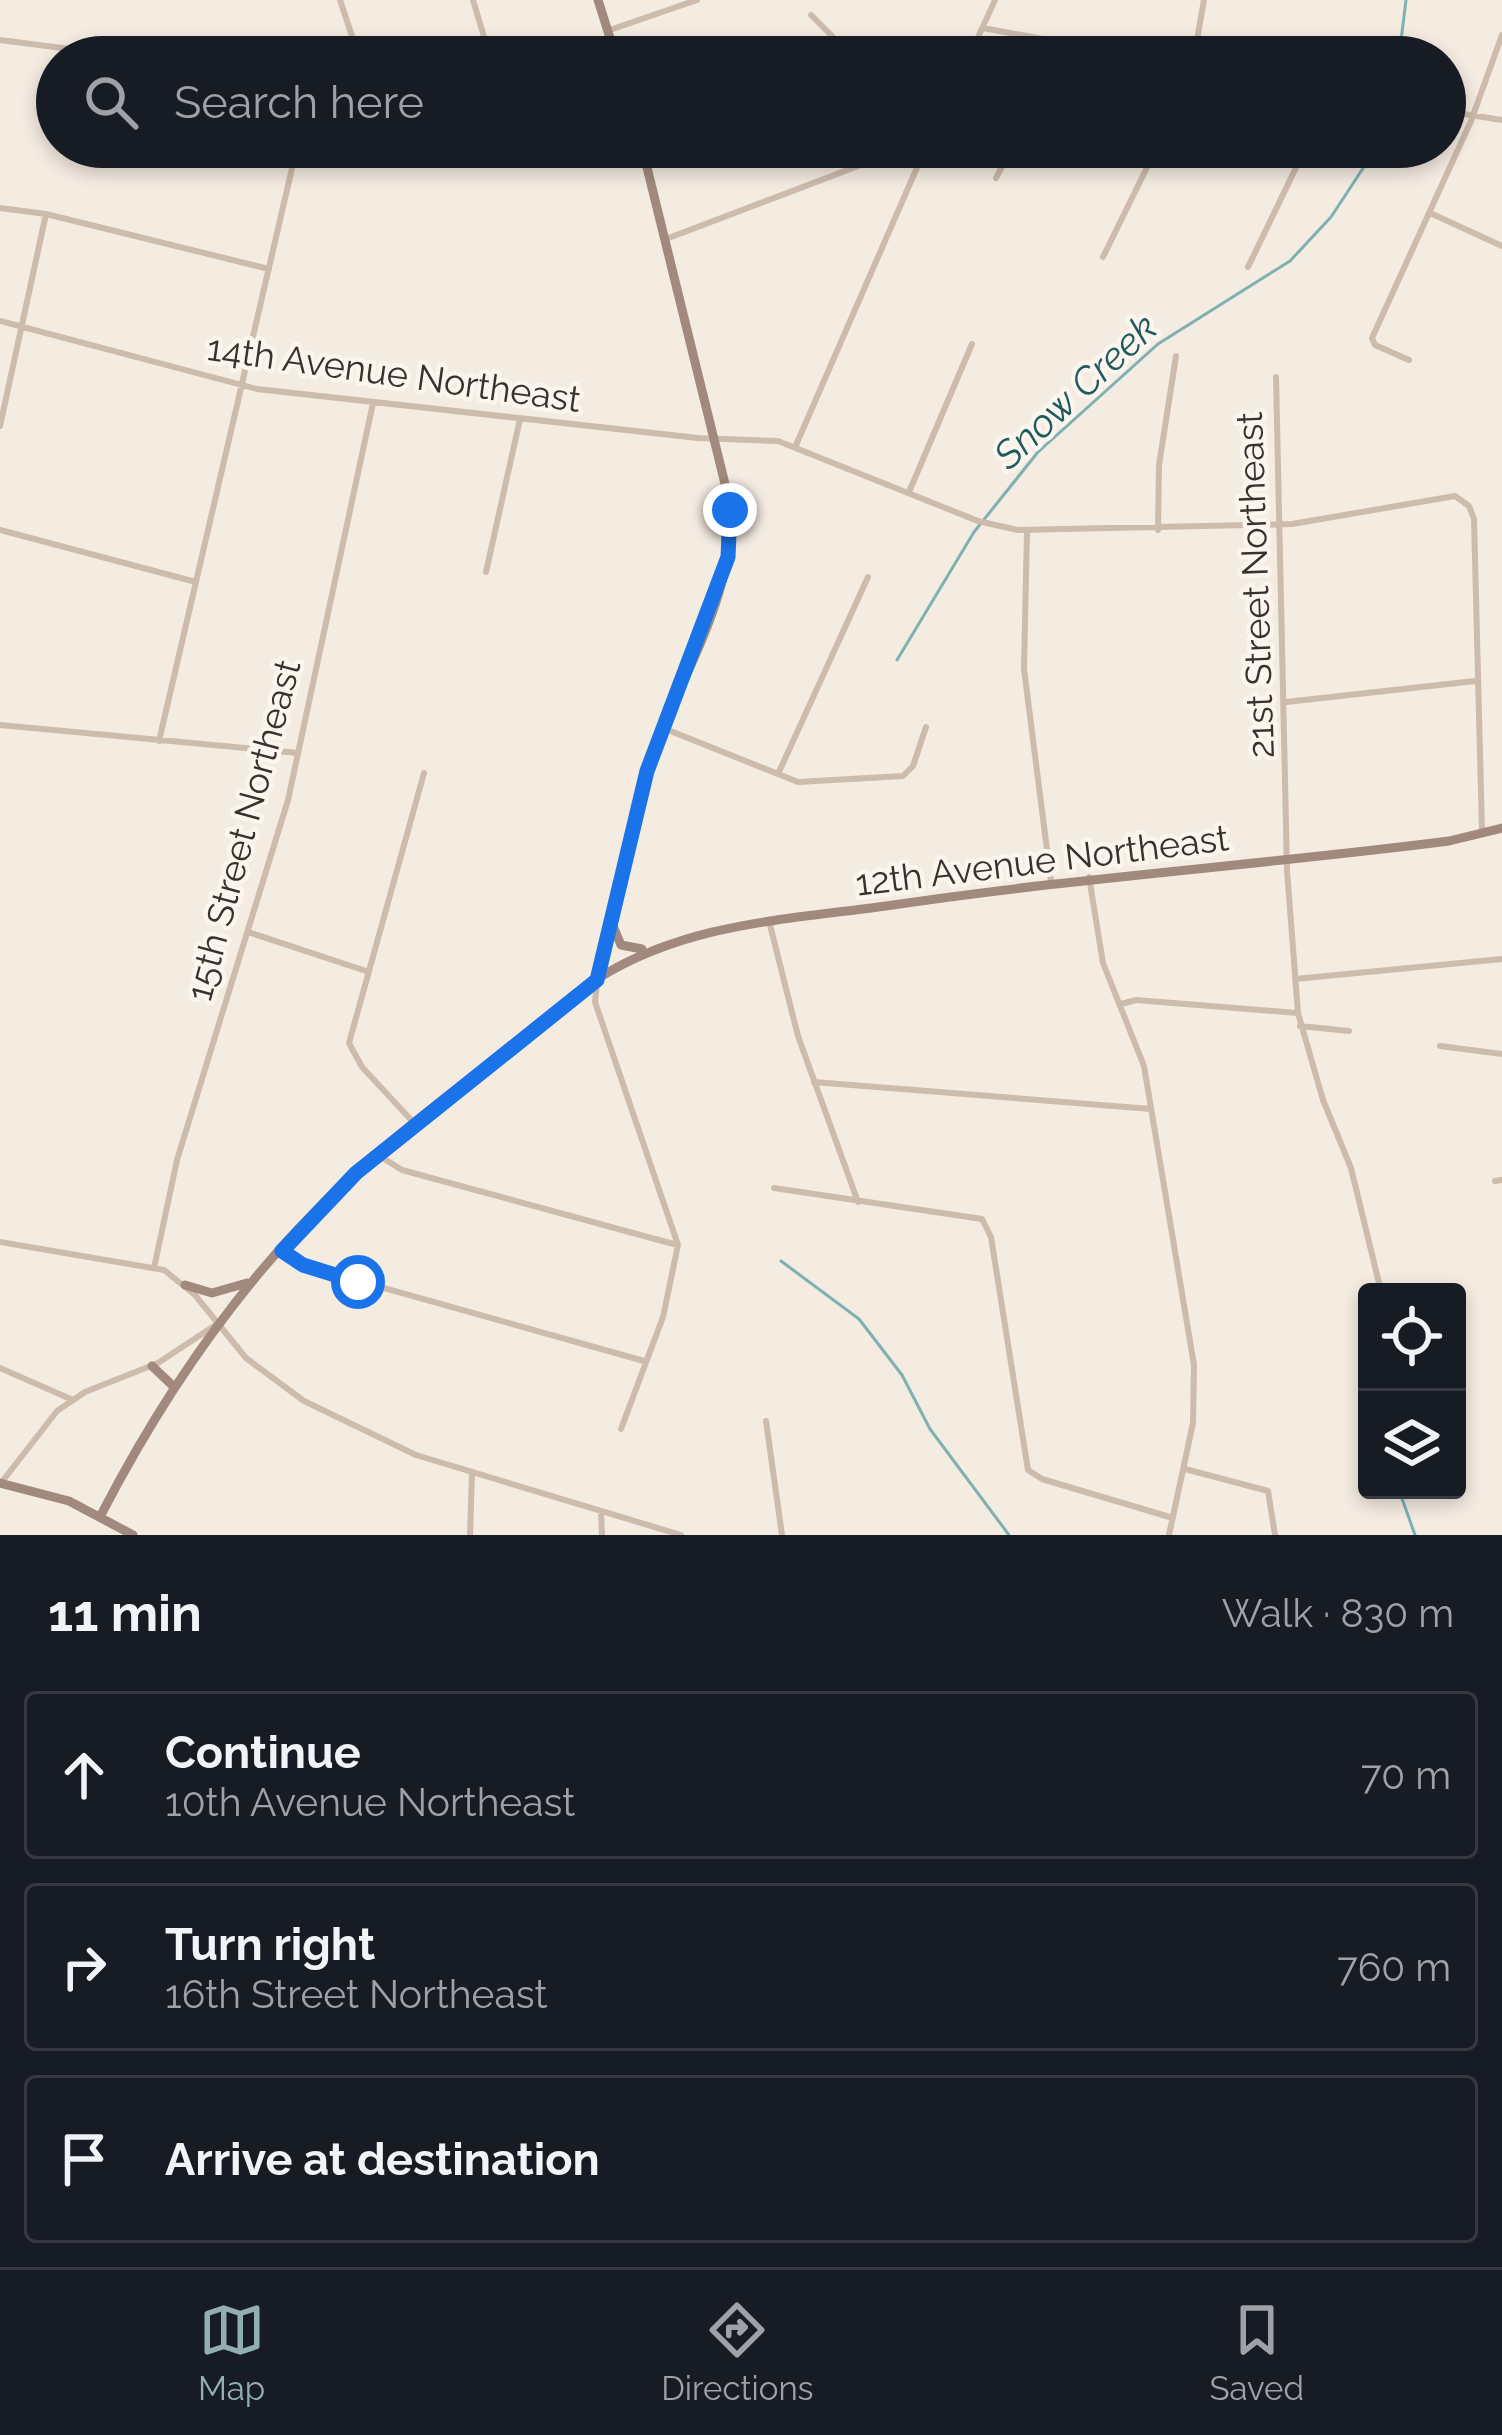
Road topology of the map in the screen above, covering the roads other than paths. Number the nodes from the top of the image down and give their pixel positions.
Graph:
1 (340, 0) edge
2 (473, 0) edge
3 (598, 0) edge
4 (697, 0) edge
5 (995, 0) edge
6 (1204, 0) edge
7 (812, 15) dead end
8 (982, 28) junction
9 (1502, 35) edge
10 (352, 36) edge
11 (484, 36) edge
12 (609, 36) joint
13 (832, 36) edge
14 (978, 36) edge
15 (1025, 36) edge
16 (1198, 36) edge
17 (0, 40) edge
18 (36, 45) edge
19 (1466, 114) edge
20 (1473, 115) junction
21 (1502, 120) edge
22 (1466, 131) edge
23 (292, 168) edge
24 (647, 168) edge
25 (853, 168) edge
26 (917, 168) edge
27 (1001, 168) edge
28 (1147, 168) edge
29 (1296, 168) edge
30 (1450, 168) edge
31 (996, 178) dead end
32 (0, 208) edge
33 (1430, 213) junction
34 (46, 214) junction
35 (666, 239) junction
36 (1502, 246) edge
37 (1103, 257) dead end
38 (1248, 267) dead end
39 (268, 269) junction
40 (0, 321) edge
41 (20, 329) junction
42 (972, 344) dead end
43 (1176, 356) dead end
44 (1409, 360) dead end
45 (1276, 377) dead end
46 (242, 385) junction
47 (373, 403) junction
48 (520, 419) junction
49 (0, 426) edge
50 (714, 437) junction
51 (796, 445) junction
52 (909, 492) junction
53 (1277, 525) junction
54 (0, 530) edge
55 (1027, 530) junction
56 (1158, 530) junction
57 (486, 572) dead end
58 (868, 577) dead end
59 (196, 582) junction
60 (1475, 681) junction
61 (1286, 702) junction
62 (0, 725) edge
63 (926, 727) dead end
64 (663, 728) junction
65 (159, 741) junction
66 (298, 753) junction
67 (424, 773) dead end
68 (778, 774) junction
69 (1502, 828) edge
70 (1482, 834) junction
71 (1288, 858) junction
72 (1089, 877) junction
73 (1051, 881) junction
74 (611, 921) junction
75 (769, 921) junction
76 (248, 932) junction
77 (652, 949) junction
78 (1502, 959) edge
79 (366, 971) junction
80 (1295, 979) junction
81 (597, 980) junction
82 (1120, 1004) junction
83 (1298, 1012) junction
84 (1300, 1026) junction
85 (1349, 1031) dead end
86 (1440, 1046) dead end
87 (1502, 1054) edge
88 (814, 1082) junction
89 (1151, 1109) junction
90 (416, 1125) junction
91 (378, 1155) junction
92 (773, 1188) dead end
93 (858, 1202) junction
94 (0, 1242) edge
95 (678, 1245) junction
96 (282, 1251) junction
97 (154, 1268) junction
98 (257, 1277) junction
99 (1379, 1283) dead end
100 (184, 1285) junction
101 (217, 1324) junction
102 (644, 1361) junction
103 (152, 1366) junction
104 (0, 1368) edge
105 (173, 1386) junction
106 (74, 1400) junction
107 (766, 1421) dead end
108 (620, 1429) dead end
109 (1184, 1469) junction
110 (472, 1474) junction
111 (0, 1483) edge
112 (601, 1512) junction
113 (100, 1515) junction
114 (1173, 1518) junction
115 (133, 1535) edge
116 (470, 1535) edge
117 (602, 1535) edge
118 (681, 1535) edge
119 (782, 1535) edge
120 (1169, 1535) edge
121 (1275, 1535) edge

1 - 10 street
2 - 11 street
3 - 12 main road
4 - 12 street
5 - 8 street
6 - 16 street
7 - 13 street
8 - 14 street
8 - 15 street
9 - 20 street
17 - 18 street
19 - 20 street
20 - 21 street
20 - 22 street
23 - 39 street
24 - 35 main road
25 - 35 street
26 - 51 street
27 - 31 street
28 - 37 street
29 - 38 street
30 - 33 street
32 - 34 street
33 - 36 street
33 - 44 street
34 - 39 street
34 - 41 street
35 - 50 main road
39 - 46 street
40 - 41 street, 14th Avenue Northeast
41 - 46 street, 14th Avenue Northeast
41 - 49 street
42 - 52 street
43 - 56 street
45 - 53 street, 21st Street Northeast
46 - 47 street, 14th Avenue Northeast
46 - 59 street
47 - 48 street, 14th Avenue Northeast
47 - 66 street, 15th Street Northeast
48 - 50 street, 14th Avenue Northeast
48 - 57 street
50 - 51 street, 14th Avenue Northeast
50 - 64 main road
51 - 52 street, 14th Avenue Northeast
52 - 55 street, 14th Avenue Northeast
53 - 56 street, 14th Avenue Northeast
53 - 60 street, 14th Avenue Northeast
53 - 61 street, 21st Street Northeast
54 - 59 street
55 - 56 street, 14th Avenue Northeast
55 - 73 street
58 - 68 street
59 - 65 street
60 - 61 street
60 - 70 street
61 - 71 street, 21st Street Northeast
62 - 65 street
63 - 68 street
64 - 68 street
64 - 74 main road
65 - 66 street
66 - 76 street, 15th Street Northeast
67 - 79 street
69 - 70 main road, 12th Avenue Northeast
70 - 71 main road, 12th Avenue Northeast
71 - 72 main road, 12th Avenue Northeast
71 - 80 street, 21st Street Northeast
72 - 73 main road, 12th Avenue Northeast
72 - 82 street
73 - 75 main road, 12th Avenue Northeast
74 - 77 main road
74 - 81 main road
75 - 77 main road, 12th Avenue Northeast
75 - 88 street
76 - 79 street
76 - 97 street, 15th Street Northeast
77 - 81 main road, 12th Avenue Northeast
78 - 80 street
79 - 90 street
80 - 83 street, 21st Street Northeast
81 - 90 main road, 12th Avenue Northeast
81 - 95 street
82 - 83 street
82 - 89 street
83 - 84 street, 21st Street Northeast
84 - 85 street
84 - 99 street, 21st Street Northeast
86 - 87 street
88 - 89 street
88 - 93 street
89 - 109 street
90 - 91 main road, 12th Avenue Northeast
91 - 95 street
91 - 96 main road, 12th Avenue Northeast
92 - 93 street
93 - 114 street
94 - 97 street
95 - 102 street
96 - 98 main road, 12th Avenue Northeast
96 - 102 street
97 - 100 street
98 - 100 main road
98 - 101 main road, 12th Avenue Northeast
100 - 101 street
101 - 103 street
101 - 105 main road, 12th Avenue Northeast
101 - 110 street
102 - 108 street
103 - 105 main road
103 - 106 street
104 - 106 street
105 - 113 main road, 12th Avenue Northeast
106 - 111 street
107 - 119 street
109 - 114 street
109 - 121 street
110 - 112 street
110 - 116 street
111 - 113 main road
112 - 117 street
112 - 118 street
113 - 115 main road
114 - 120 street

